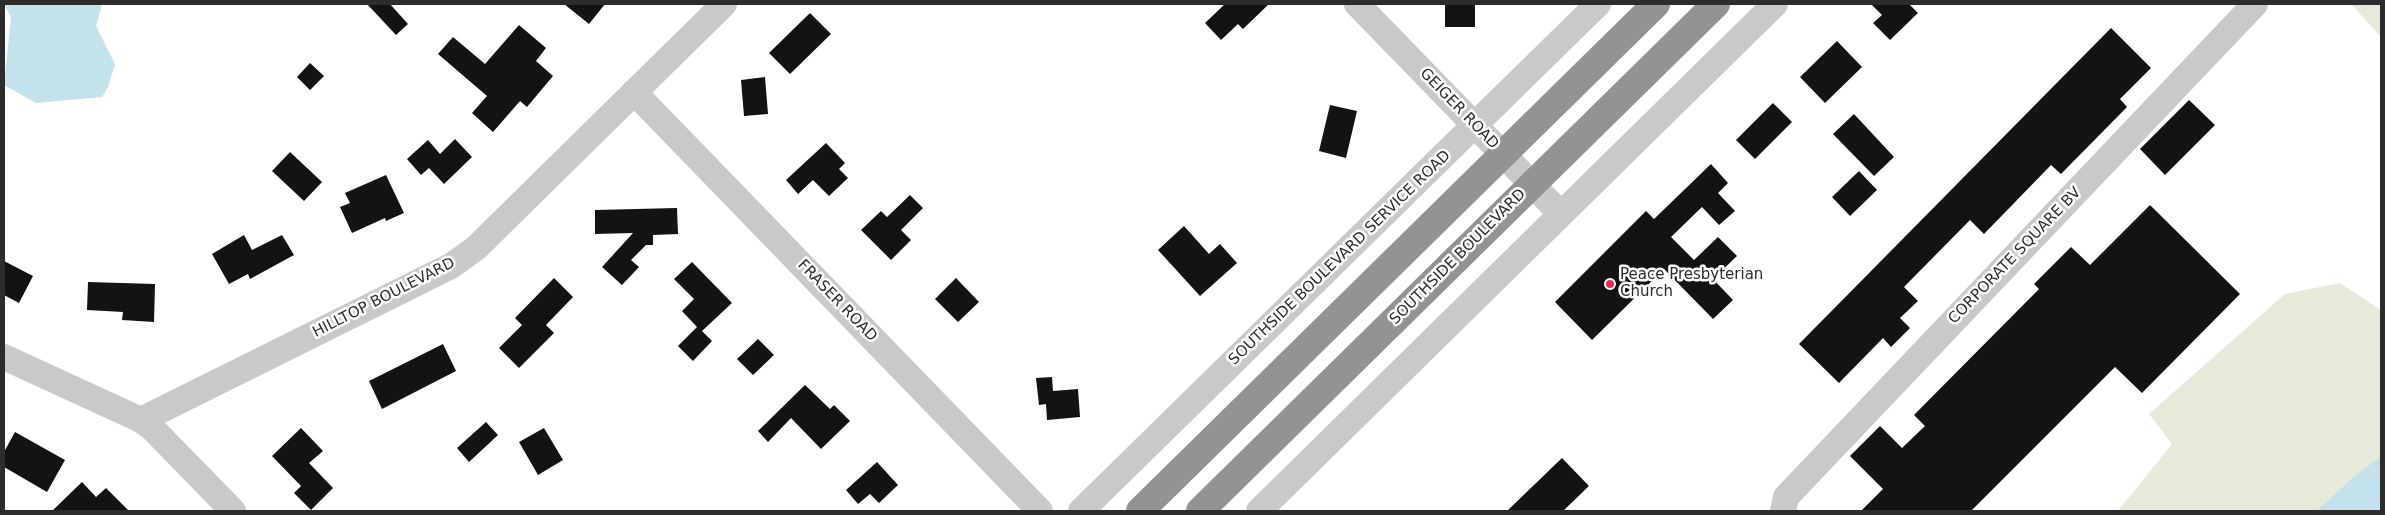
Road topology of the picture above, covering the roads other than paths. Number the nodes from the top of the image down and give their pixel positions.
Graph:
1 (724, 4) edge
2 (1357, 4) edge
3 (1598, 4) edge
4 (1656, 4) edge
5 (1716, 4) edge
6 (1775, 4) edge
7 (2255, 4) edge
8 (634, 92) junction
9 (1475, 125) junction
10 (1503, 154) junction
11 (1532, 184) junction
12 (1561, 214) junction
13 (4, 357) edge
14 (141, 420) junction
15 (233, 511) edge
16 (1040, 511) edge
17 (1081, 511) edge
18 (1140, 511) edge
19 (1200, 511) edge
20 (1259, 511) edge
21 (1783, 511) edge

1 - 8 street, HILLTOP BOULEVARD
2 - 9 street, GEIGER ROAD
3 - 9 street, SOUTHSIDE BOULEVARD SERVICE ROAD
4 - 10 highway
5 - 11 highway, SOUTHSIDE BOULEVARD
6 - 12 street
7 - 21 street, CORPORATE SQUARE BV
8 - 14 street, HILLTOP BOULEVARD
8 - 16 street, FRASER ROAD
9 - 10 street, GEIGER ROAD
9 - 17 street, SOUTHSIDE BOULEVARD SERVICE ROAD
10 - 11 street, GEIGER ROAD
10 - 18 highway
11 - 12 street, GEIGER ROAD
11 - 19 highway, SOUTHSIDE BOULEVARD
12 - 20 street
13 - 14 street
14 - 15 street

